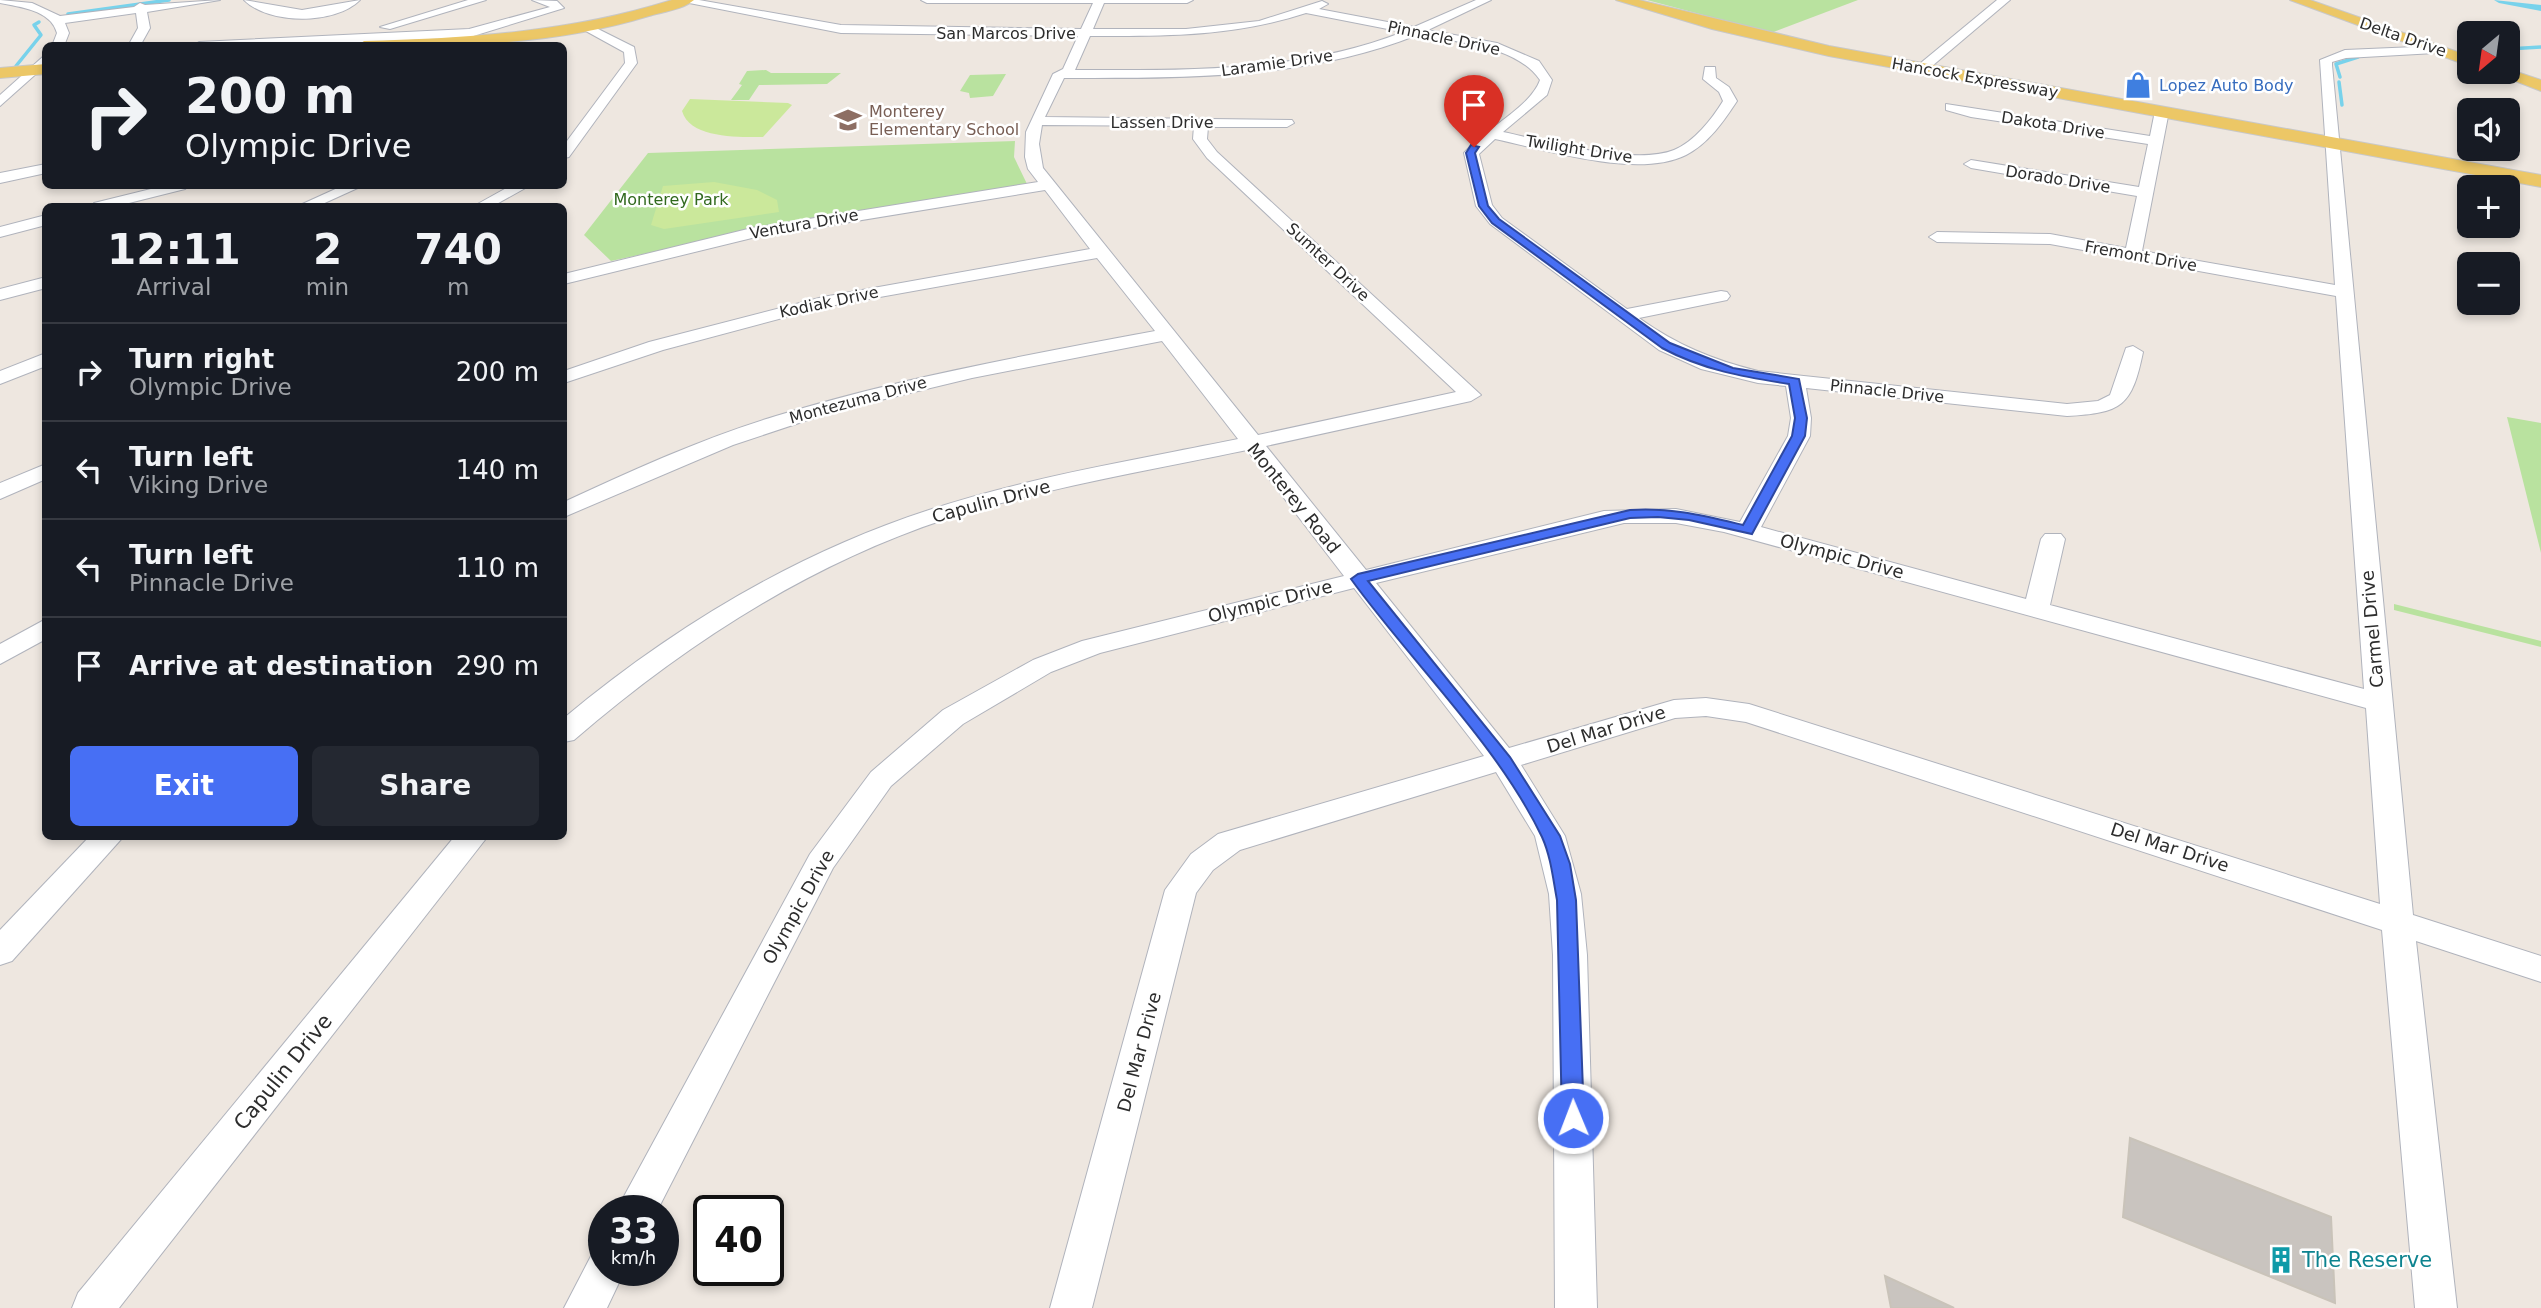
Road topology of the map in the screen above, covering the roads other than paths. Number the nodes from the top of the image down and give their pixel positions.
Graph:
1 (1, 0) edge
2 (190, 0) edge
3 (214, 0) edge
4 (250, 0) edge
5 (354, 0) edge
6 (480, 0) edge
7 (538, 0) edge
8 (684, 0) edge
9 (928, 0) edge
10 (1187, 0) edge
11 (1329, 0) edge
12 (1485, 0) edge
13 (1623, 0) edge
14 (2004, 0) edge
15 (2297, 0) edge
16 (1099, 1) edge
17 (140, 8) junction
18 (1308, 10) junction
19 (56, 19) junction
20 (1075, 19) edge
21 (805, 23) junction
22 (588, 28) junction
23 (1416, 30) junction
24 (775, 33) dead end
25 (1083, 33) junction
26 (369, 41) edge
27 (60, 42) edge
28 (136, 42) edge
29 (335, 42) edge
30 (402, 42) edge
31 (482, 42) edge
32 (2435, 49) junction
33 (2457, 57) edge
34 (39, 69) edge
35 (1057, 69) junction
36 (1921, 69) junction
37 (1710, 70) dead end
38 (0, 73) edge
39 (2520, 79) edge
40 (2541, 86) edge
41 (0, 102) edge
42 (1951, 107) dead end
43 (2162, 111) junction
44 (1037, 121) junction
45 (1202, 122) junction
46 (1287, 123) dead end
47 (1490, 134) junction
48 (2155, 141) junction
49 (2330, 141) junction
50 (567, 150) edge
51 (1971, 164) dead end
52 (42, 169) edge
53 (2541, 174) edge
54 (0, 178) edge
55 (2541, 181) edge
56 (1048, 185) junction
57 (168, 189) edge
58 (348, 189) edge
59 (515, 189) edge
60 (2145, 193) junction
61 (112, 203) edge
62 (313, 203) edge
63 (488, 203) edge
64 (42, 221) edge
65 (0, 232) edge
66 (1937, 237) dead end
67 (1100, 253) junction
68 (2133, 254) junction
69 (567, 278) edge
70 (42, 283) edge
71 (2343, 292) junction
72 (0, 295) edge
73 (1721, 296) dead end
74 (1625, 315) junction
75 (1166, 335) junction
76 (2133, 352) dead end
77 (42, 360) edge
78 (4, 374) edge
79 (567, 376) edge
80 (42, 380) edge
81 (1795, 381) junction
82 (1471, 395) joint
83 (1250, 443) junction
84 (42, 472) edge
85 (0, 492) edge
86 (567, 509) edge
87 (1747, 531) junction
88 (2053, 539) dead end
89 (1358, 579) junction
90 (2036, 609) junction
91 (42, 630) edge
92 (0, 656) edge
93 (2378, 702) junction
94 (567, 730) edge
95 (1504, 761) junction
96 (105, 840) edge
97 (470, 840) edge
98 (2397, 920) junction
99 (0, 952) edge
100 (2541, 969) edge
101 (644, 1195) edge
102 (597, 1286) edge
103 (93, 1308) edge
104 (585, 1308) edge
105 (1071, 1308) edge
106 (1576, 1308) edge
107 (2436, 1308) edge

1 - 19 street
2 - 17 street
3 - 17 street
4 - 5 street
6 - 26 street
7 - 26 street
8 - 21 street, San Marcos Drive
8 - 22 main road
9 - 20 street
10 - 16 street
11 - 18 street, San Marcos Drive
12 - 23 street, Laramie Drive
13 - 36 main road, Hancock Expressway
14 - 36 street
15 - 32 main road, Delta Drive
16 - 20 street
16 - 25 street, Monterey Road
17 - 19 street
17 - 28 street
18 - 23 street, Pinnacle Drive
18 - 25 street, San Marcos Drive
19 - 27 street
20 - 21 street, San Marcos Drive
20 - 25 street, San Marcos Drive
21 - 24 street
22 - 31 main road
22 - 50 street
23 - 35 street, Laramie Drive
23 - 47 street, Pinnacle Drive
25 - 35 street, Monterey Road
26 - 29 street
26 - 30 main road
32 - 33 main road, Delta Drive
32 - 49 street, Carmel Drive
34 - 38 main road
34 - 41 street
35 - 44 street, Monterey Road
36 - 43 main road, Hancock Expressway
37 - 47 street, Twilight Drive
39 - 40 main road
42 - 48 street, Dakota Drive
43 - 48 street
43 - 49 main road, Hancock Expressway
44 - 45 street, Lassen Drive
44 - 56 street, Monterey Road
45 - 46 street, Lassen Drive
45 - 82 street, Sumter Drive
47 - 74 street, Pinnacle Drive
48 - 60 street
49 - 53 main road, Hancock Expressway
49 - 55 main road, Hancock Expressway
49 - 71 street, Carmel Drive
51 - 60 street, Dorado Drive
52 - 54 street
56 - 67 street, Monterey Road
56 - 69 street, Ventura Drive
57 - 61 street
58 - 62 street
59 - 63 street
60 - 68 street
64 - 65 street
66 - 68 street, Fremont Drive
67 - 75 street, Monterey Road
67 - 79 street, Kodiak Drive
68 - 71 street, Fremont Drive
70 - 72 street
71 - 93 street, Carmel Drive
73 - 74 street
74 - 81 street, Pinnacle Drive
75 - 83 street, Monterey Road
75 - 86 street, Montezuma Drive
76 - 81 street, Pinnacle Drive
77 - 78 street
78 - 80 street
81 - 87 street
82 - 83 street, Capulin Drive
83 - 89 street, Monterey Road
83 - 94 street, Capulin Drive
84 - 85 street
87 - 89 street, Olympic Drive
87 - 90 street, Olympic Drive
88 - 90 street
89 - 95 street, Monterey Road
89 - 101 street, Olympic Drive
90 - 93 street, Olympic Drive
91 - 92 street
93 - 98 street, Carmel Drive
95 - 98 street, Del Mar Drive
95 - 105 street, Del Mar Drive
95 - 106 street, Monterey Road
96 - 99 street
97 - 103 street, Capulin Drive
98 - 100 street, Del Mar Drive
98 - 107 street, Carmel Drive
102 - 104 street

